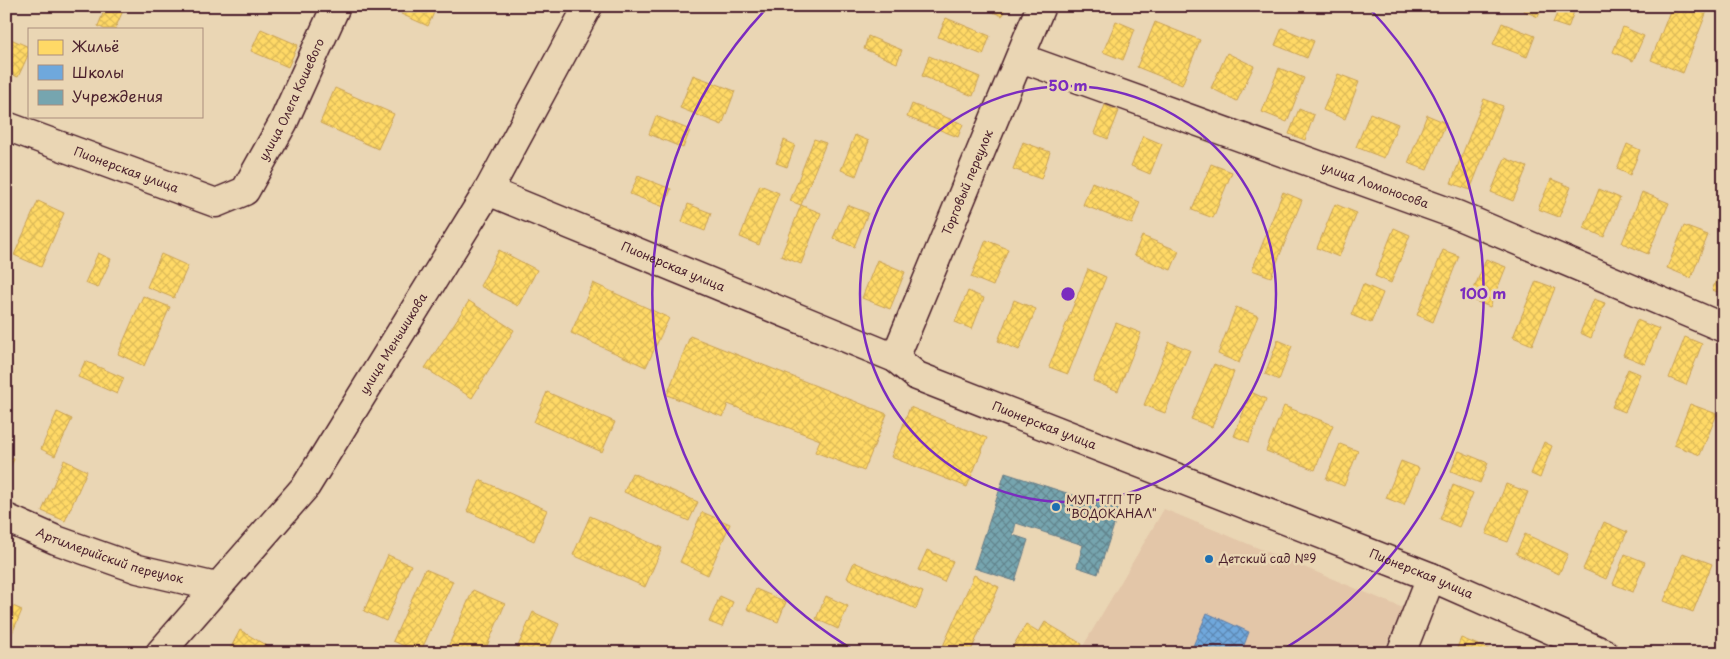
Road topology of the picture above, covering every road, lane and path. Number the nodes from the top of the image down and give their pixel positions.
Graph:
1 (336, 6) edge
2 (588, 6) edge
3 (1041, 6) edge
4 (1021, 58) junction
5 (6, 126) edge
6 (245, 191) joint
7 (488, 191) junction
8 (1724, 328) edge
9 (895, 358) junction
10 (6, 518) edge
11 (1431, 577) junction
12 (216, 587) junction
13 (160, 653) edge
14 (1401, 653) edge
15 (1604, 653) edge

1 - 6 street, улица Олега Кошевого
2 - 7 street, улица Меньшикова
3 - 4 street, Торговый переулок
4 - 8 street, улица Ломоносова
4 - 9 street, Торговый переулок
5 - 6 street, Пионерская улица
7 - 9 street, Пионерская улица
7 - 12 street, улица Меньшикова
9 - 11 street, Пионерская улица
10 - 12 street, Артиллерийский переулок
11 - 14 street
11 - 15 street, Пионерская улица
12 - 13 street, улица Меньшикова

